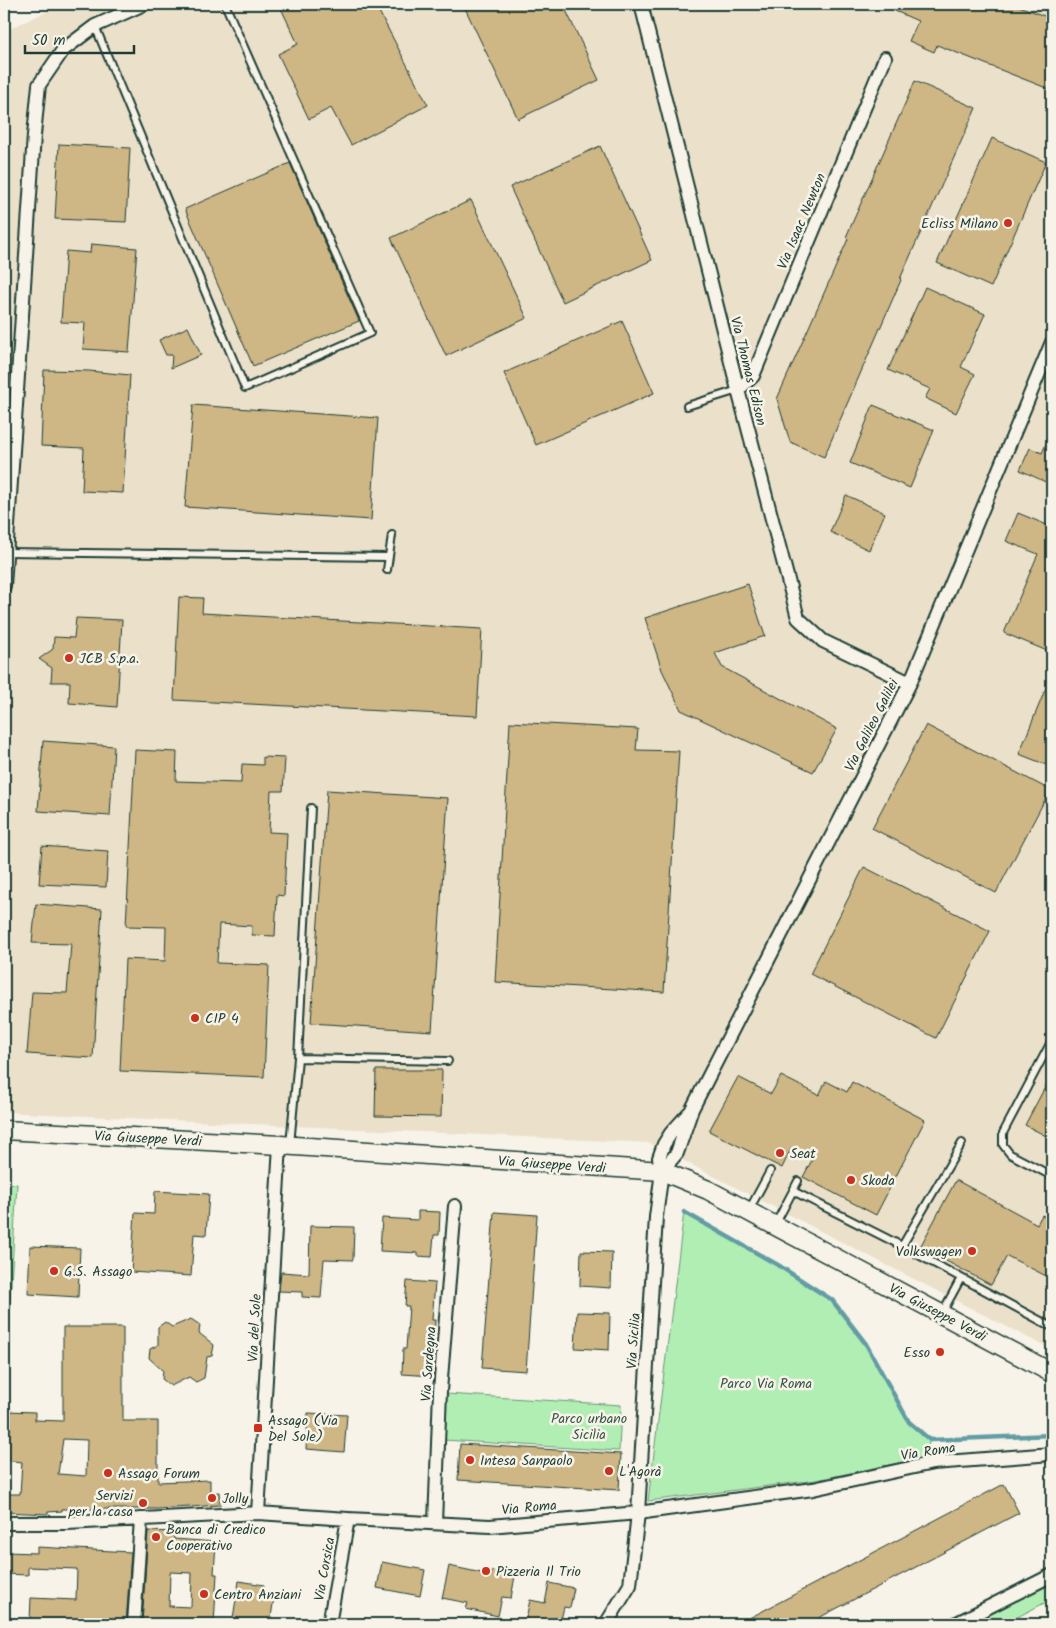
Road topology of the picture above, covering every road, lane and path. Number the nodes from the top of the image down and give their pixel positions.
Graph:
1 (144, 4) edge
2 (225, 4) edge
3 (641, 4) edge
4 (95, 26) junction
5 (886, 58) dead end
6 (1052, 342) edge
7 (738, 390) junction
8 (687, 406) dead end
9 (392, 535) dead end
10 (6, 552) junction
11 (388, 558) junction
12 (387, 570) dead end
13 (4, 586) edge
14 (910, 683) junction
15 (311, 808) dead end
16 (1052, 1040) edge
17 (298, 1058) junction
18 (448, 1061) dead end
19 (4, 1130) edge
20 (962, 1143) dead end
21 (285, 1146) junction
22 (662, 1171) junction
23 (770, 1171) dead end
24 (1052, 1176) edge
25 (798, 1182) dead end
26 (793, 1191) junction
27 (455, 1206) dead end
28 (748, 1212) junction
29 (775, 1226) junction
30 (902, 1246) junction
31 (961, 1278) junction
32 (942, 1314) junction
33 (1052, 1327) edge
34 (1052, 1373) edge
35 (1052, 1454) edge
36 (258, 1513) junction
37 (638, 1513) junction
38 (141, 1518) junction
39 (348, 1519) junction
40 (4, 1524) edge
41 (435, 1524) junction
42 (1052, 1575) edge
43 (134, 1624) edge
44 (329, 1624) edge
45 (606, 1624) edge
46 (955, 1624) edge

1 - 4 street
2 - 4 lane
3 - 7 street, Via Thomas Edison
4 - 10 street
5 - 7 street, Via Isaac Newton
6 - 14 street, Via Galileo Galilei
7 - 8 lane
7 - 14 street, Via Thomas Edison
9 - 11 lane
10 - 11 lane
10 - 13 street
11 - 12 lane
14 - 22 street, Via Galileo Galilei
15 - 17 lane
16 - 24 lane
17 - 18 lane
17 - 21 lane
19 - 21 main road, Via Giuseppe Verdi
20 - 30 lane
21 - 22 main road, Via Giuseppe Verdi
21 - 36 street, Via del Sole
22 - 28 main road, Via Giuseppe Verdi
22 - 37 street, Via Sicilia
23 - 28 lane
25 - 26 lane
26 - 29 lane
26 - 30 lane
27 - 41 street, Via Sardegna
28 - 29 main road, Via Giuseppe Verdi
29 - 32 main road, Via Giuseppe Verdi
30 - 31 lane
31 - 32 lane
31 - 33 lane
32 - 34 main road, Via Giuseppe Verdi
35 - 37 street, Via Roma
36 - 38 street, Via Roma
36 - 39 street, Via Roma
37 - 41 street, Via Roma
37 - 45 street
38 - 40 street, Via Roma
38 - 43 street
39 - 41 street, Via Roma
39 - 44 street, Via Corsica
42 - 46 street

